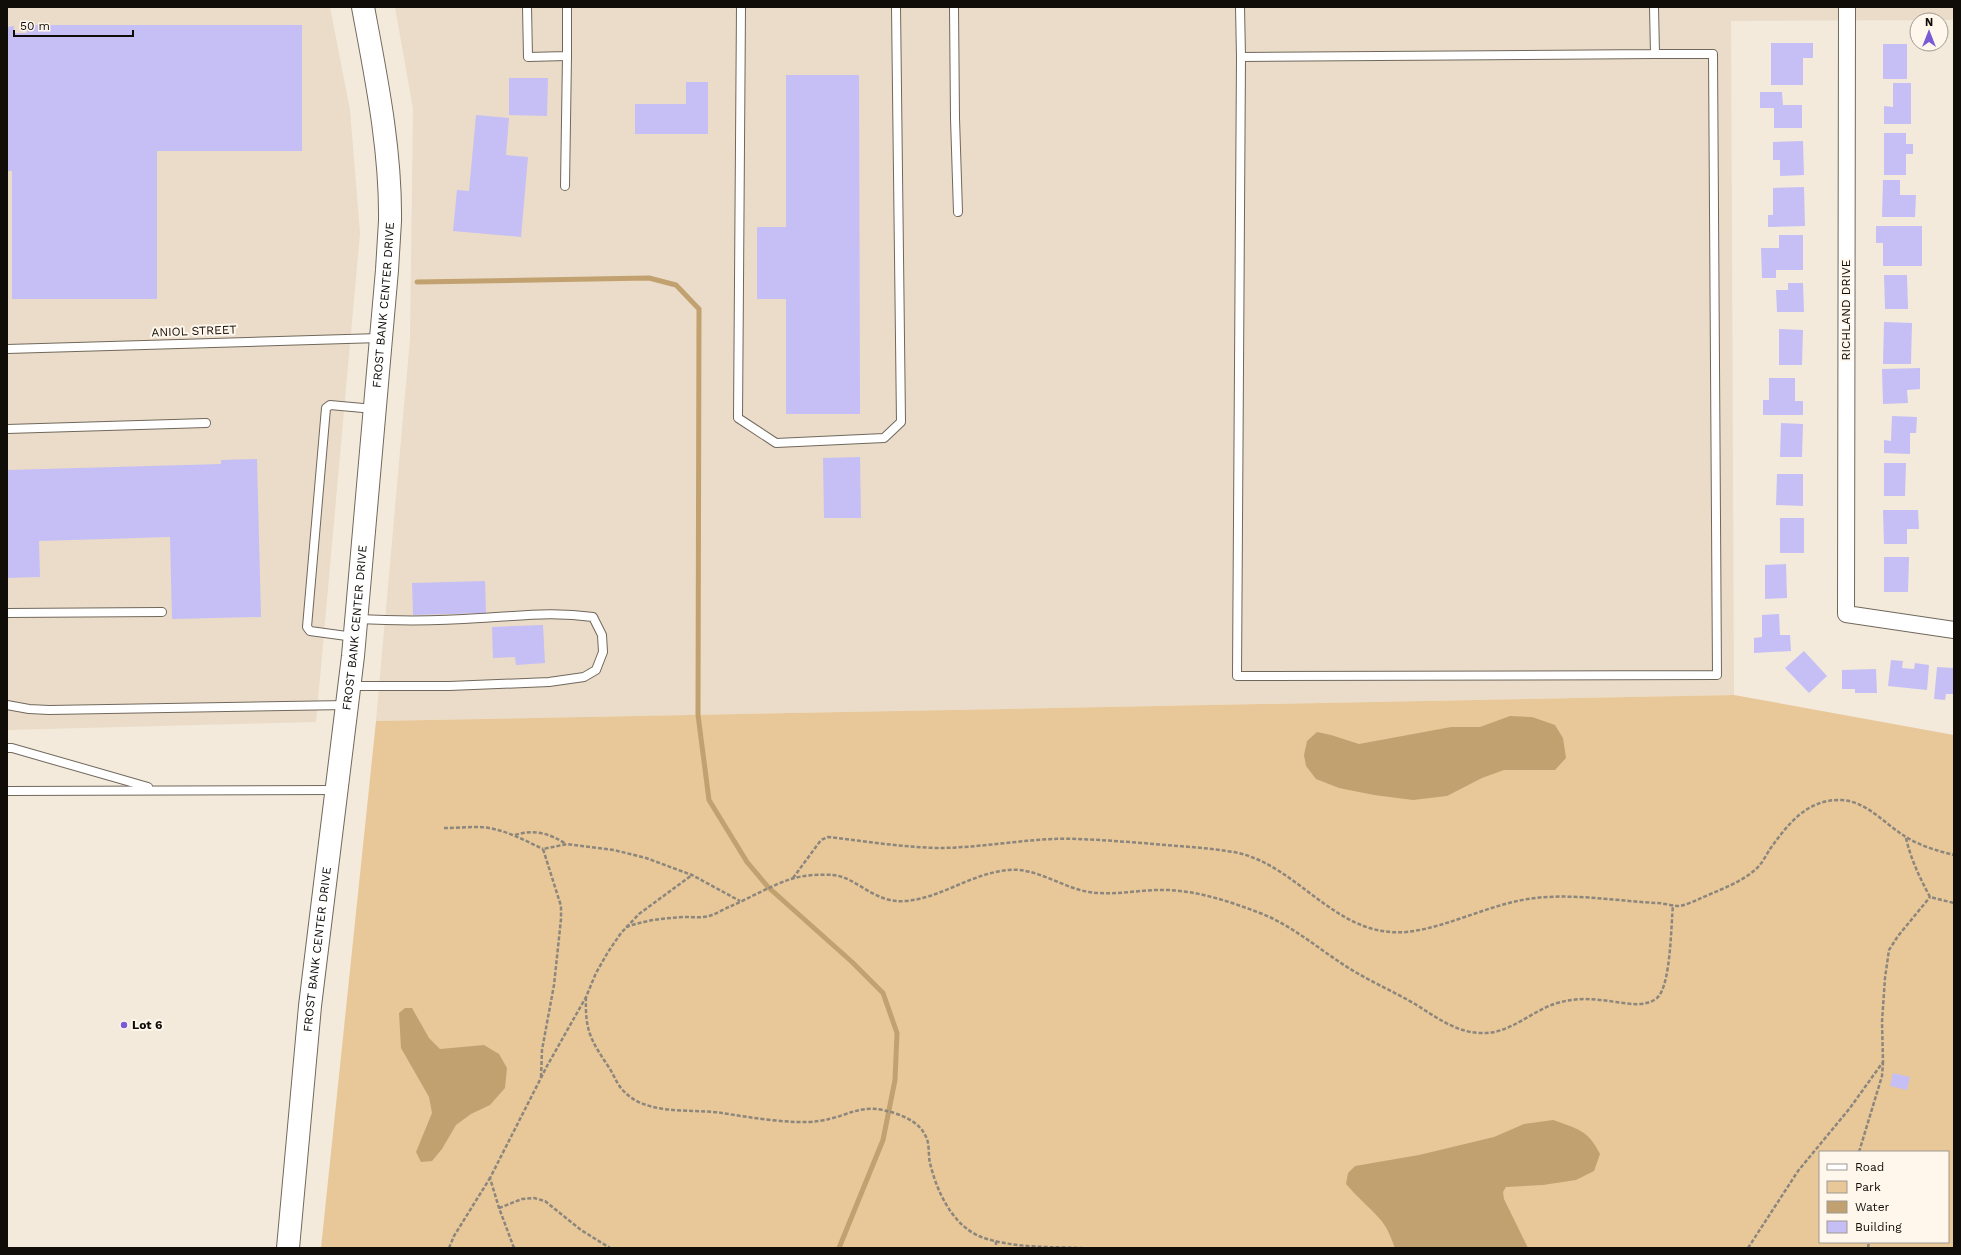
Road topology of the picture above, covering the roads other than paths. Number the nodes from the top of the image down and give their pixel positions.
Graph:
1 (363, 7) edge
2 (527, 7) edge
3 (567, 7) edge
4 (741, 7) edge
5 (896, 7) edge
6 (954, 7) edge
7 (1240, 7) edge
8 (1654, 7) edge
9 (1847, 7) edge
10 (1655, 54) junction
11 (567, 56) junction
12 (1242, 56) junction
13 (565, 186) dead end
14 (958, 212) dead end
15 (382, 338) junction
16 (7, 349) edge
17 (376, 409) junction
18 (206, 423) dead end
19 (7, 429) edge
20 (162, 612) dead end
21 (7, 613) edge
22 (355, 628) junction
23 (1954, 630) edge
24 (349, 696) junction
25 (7, 705) edge
26 (7, 748) edge
27 (7, 790) edge
28 (158, 790) junction
29 (336, 790) junction
30 (288, 1248) edge

1 - 15 main road, FROST BANK CENTER DRIVE
2 - 11 lane
3 - 11 lane
4 - 5 lane
6 - 14 lane
7 - 12 lane
8 - 10 lane
9 - 23 street, RICHLAND DRIVE
10 - 12 lane
10 - 12 lane
11 - 13 lane
15 - 16 lane, ANIOL STREET
15 - 17 main road, FROST BANK CENTER DRIVE
17 - 22 main road, FROST BANK CENTER DRIVE
17 - 22 lane
18 - 19 lane
20 - 21 lane
22 - 24 main road, FROST BANK CENTER DRIVE
22 - 24 lane
24 - 25 lane
24 - 29 main road, FROST BANK CENTER DRIVE
26 - 28 lane
27 - 28 lane
28 - 29 lane
29 - 30 main road, FROST BANK CENTER DRIVE

